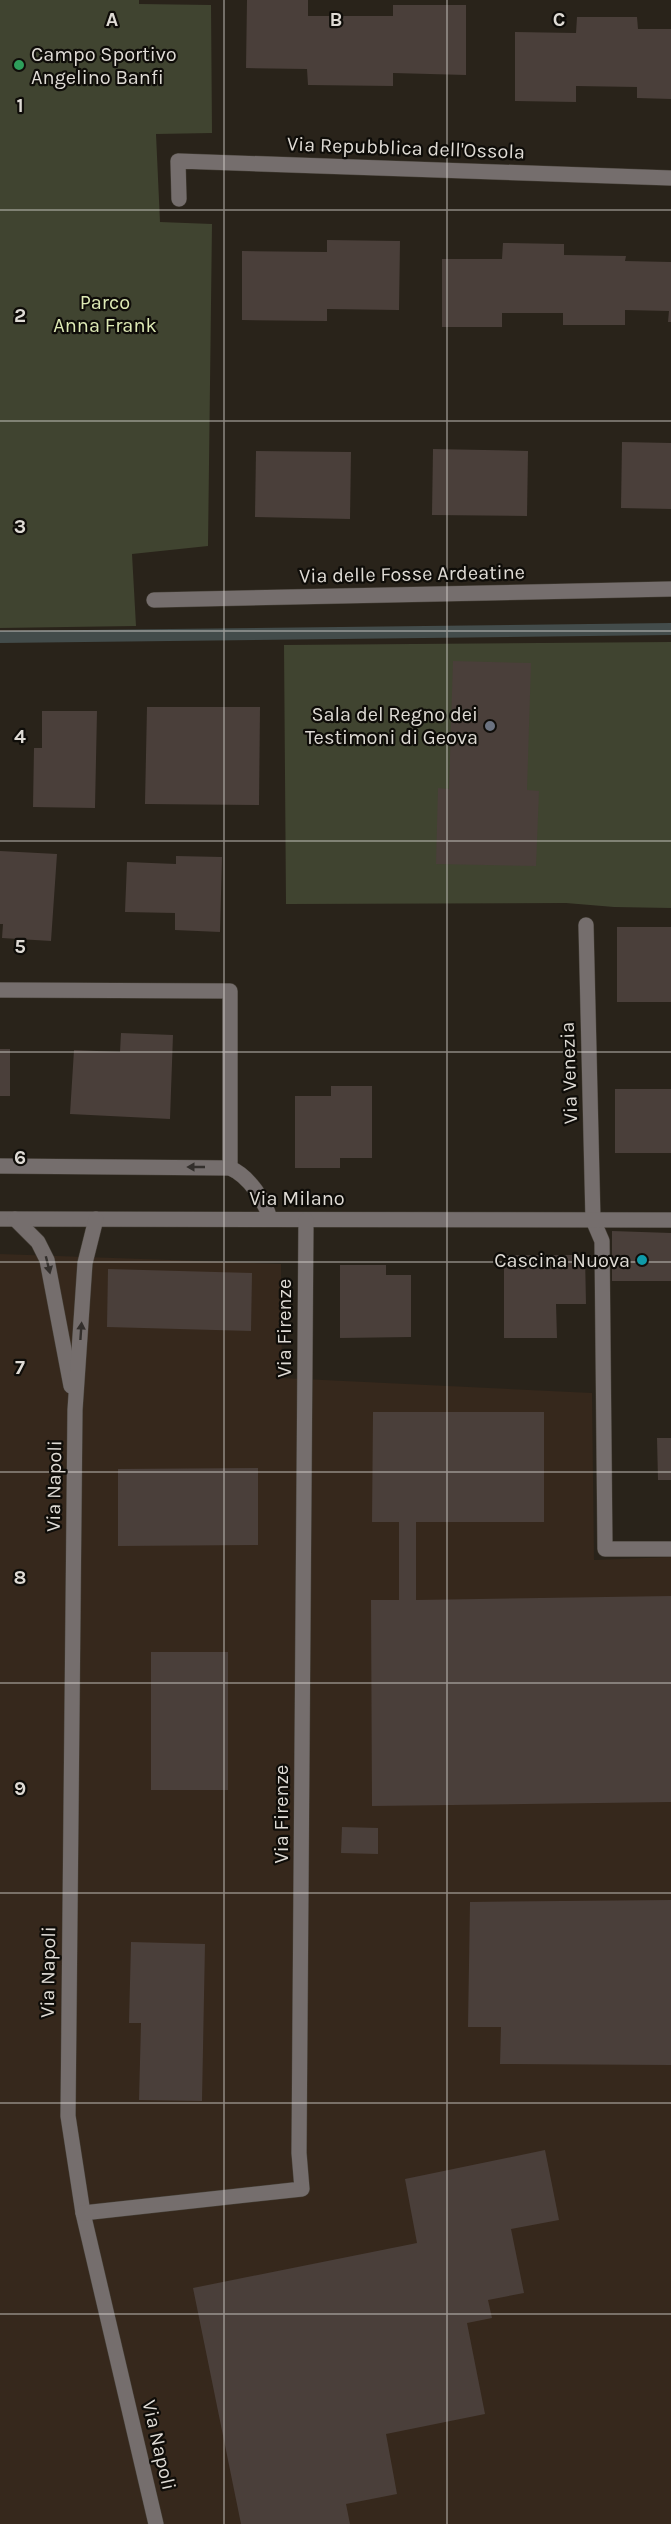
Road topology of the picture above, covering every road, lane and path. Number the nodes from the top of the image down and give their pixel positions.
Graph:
1 (671, 178) edge
2 (178, 199) dead end
3 (671, 589) edge
4 (154, 600) dead end
5 (586, 925) dead end
6 (0, 990) edge
7 (0, 1166) edge
8 (230, 1168) junction
9 (7, 1219) edge
10 (96, 1219) junction
11 (270, 1219) junction
12 (306, 1220) junction
13 (593, 1220) junction
14 (671, 1220) edge
15 (75, 1410) junction
16 (671, 1548) edge
17 (83, 2213) junction
18 (156, 2524) edge

1 - 2 street, Via Repubblica dell'Ossola
3 - 4 street, Via delle Fosse Ardeatine
5 - 13 street, Via Venezia
6 - 8 street
8 -> 7 street
8 - 11 street
9 - 10 street, Via Milano
9 -> 15 street, Via Napoli
10 - 11 street, Via Milano
15 -> 10 street, Via Napoli
11 - 12 street, Via Milano
12 - 13 street, Via Milano
12 - 17 street, Via Firenze
13 - 14 street, Via Milano
13 - 16 street
15 - 17 street, Via Napoli
17 - 18 street, Via Napoli

